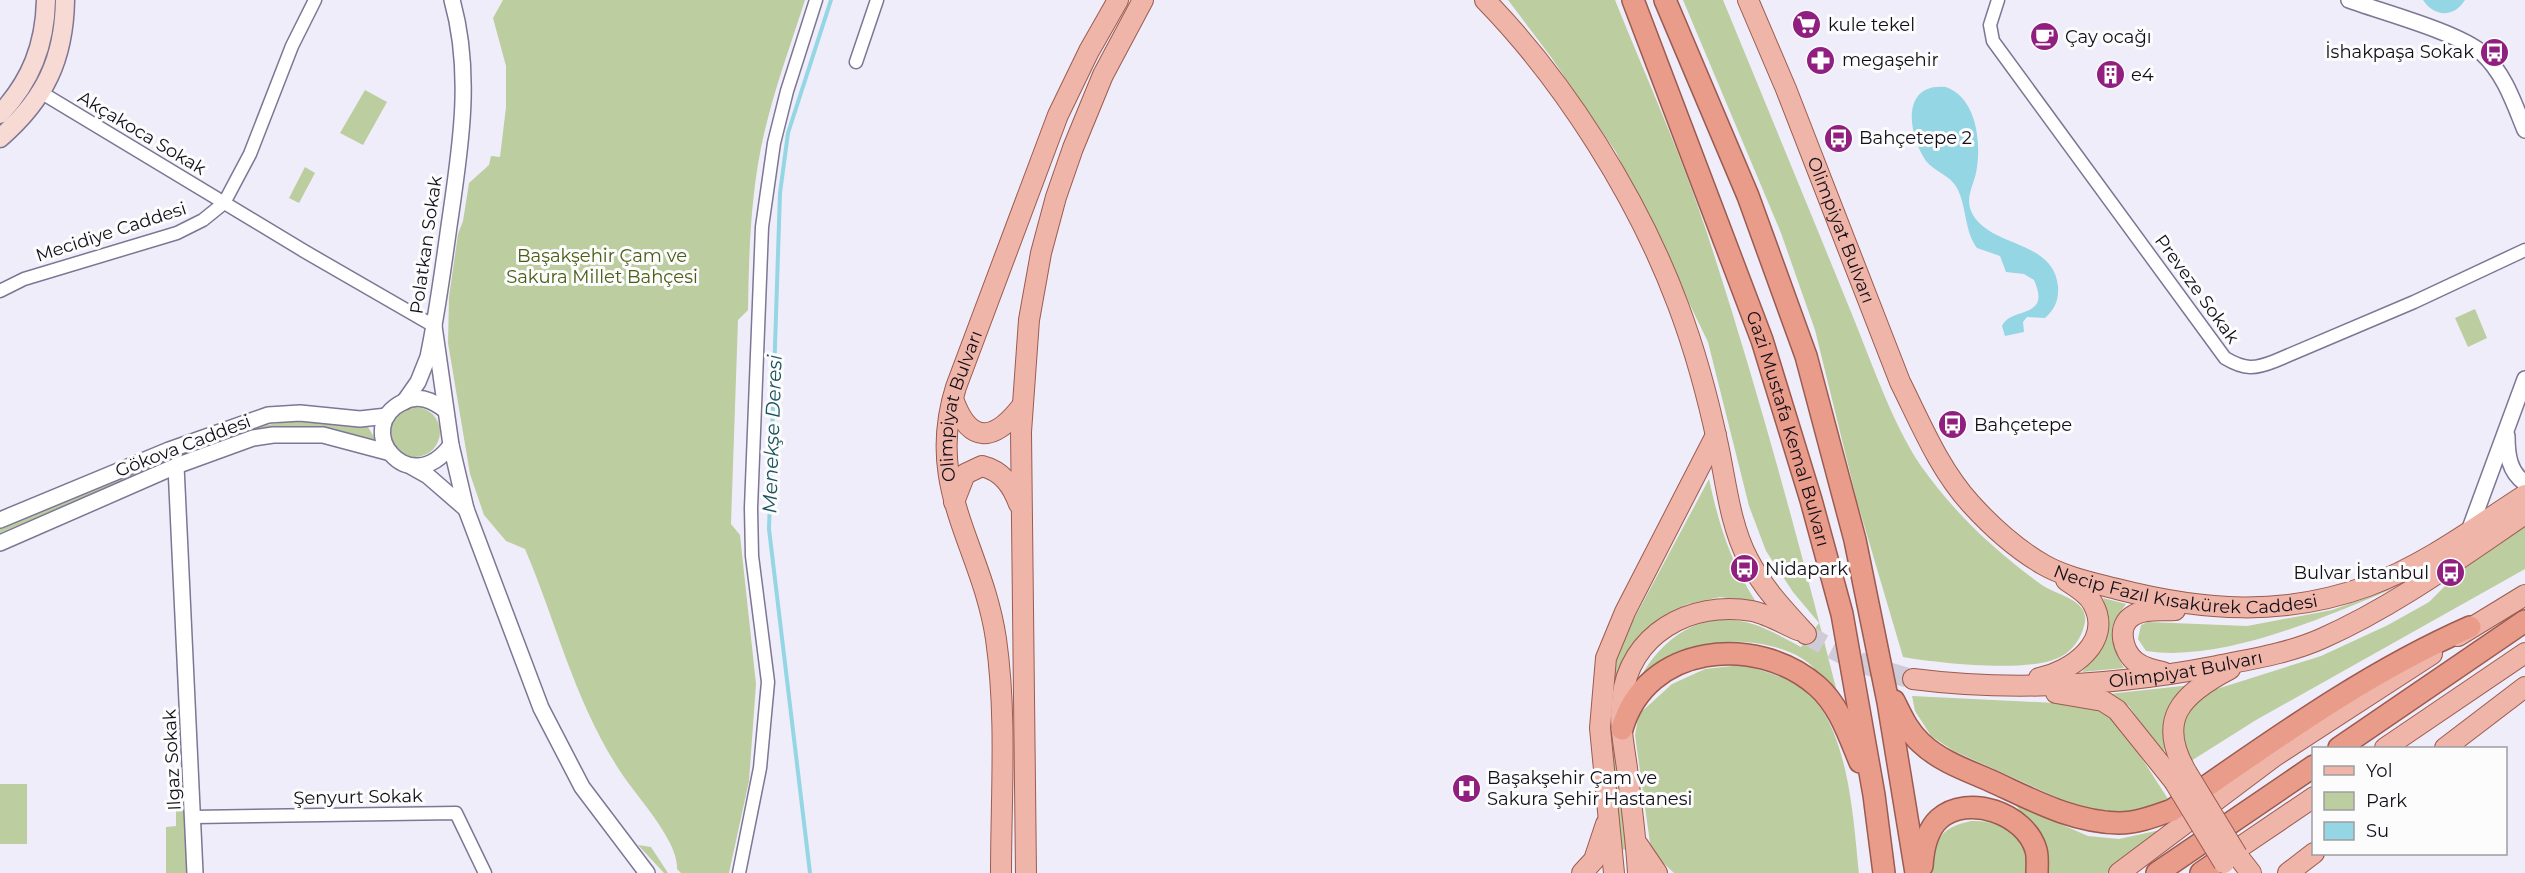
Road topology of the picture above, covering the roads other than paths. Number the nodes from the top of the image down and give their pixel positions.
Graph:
1 (46, 0) edge
2 (65, 0) edge
3 (315, 0) edge
4 (452, 0) edge
5 (816, 0) edge
6 (877, 0) edge
7 (1118, 0) edge
8 (1143, 0) edge
9 (1485, 0) edge
10 (1633, 0) edge
11 (1665, 0) edge
12 (1748, 0) edge
13 (1998, 0) edge
14 (2349, 0) edge
15 (856, 62) dead end
16 (42, 93) junction
17 (0, 114) edge
18 (2525, 130) edge
19 (0, 138) edge
20 (224, 203) junction
21 (2525, 250) edge
22 (0, 291) edge
23 (434, 326) junction
24 (2525, 379) edge
25 (952, 399) junction
26 (404, 402) junction
27 (1022, 406) junction
28 (445, 410) junction
29 (387, 416) junction
30 (2507, 430) junction
31 (1716, 435) junction
32 (451, 445) junction
33 (387, 452) junction
34 (1938, 458) joint
35 (176, 466) junction
36 (412, 466) junction
37 (2525, 483) edge
38 (2525, 495) edge
39 (954, 502) junction
40 (466, 509) junction
41 (1021, 509) junction
42 (2525, 514) edge
43 (0, 520) edge
44 (2469, 531) junction
45 (0, 543) edge
46 (2045, 565) junction
47 (2525, 595) edge
48 (2214, 608) junction
49 (2525, 621) edge
50 (2470, 627) junction
51 (2525, 653) edge
52 (2248, 660) junction
53 (1882, 674) junction
54 (2175, 674) junction
55 (1913, 678) tunnel mouth
56 (2006, 685) junction
57 (2525, 687) edge
58 (1622, 729) junction
59 (2340, 747) edge
60 (2386, 747) edge
61 (2446, 747) edge
62 (2312, 767) edge
63 (2180, 777) junction
64 (1874, 795) junction
65 (2312, 798) edge
66 (1608, 812) junction
67 (194, 817) junction
68 (1637, 842) junction
69 (2312, 854) edge
70 (2219, 867) edge
71 (195, 873) edge
72 (485, 873) edge
73 (647, 873) edge
74 (739, 873) edge
75 (1001, 873) edge
76 (1026, 873) edge
77 (1582, 873) edge
78 (1614, 873) edge
79 (1638, 873) edge
80 (1657, 873) edge
81 (1884, 873) edge
82 (1916, 873) edge
83 (1923, 873) edge
84 (2037, 873) edge
85 (2119, 873) edge
86 (2157, 873) edge
87 (2250, 873) edge
88 (2288, 873) edge

1 - 17 main road
2 - 16 main road
3 - 20 street, Mecidiye Caddesi
4 - 23 street, Polatkan Sokak
5 - 74 street
6 - 15 street
7 - 25 main road, Olimpiyat Bulvarı
8 - 27 main road
9 - 31 main road
10 - 64 highway, Gazi Mustafa Kemal Bulvarı
11 - 53 highway, Gazi Mustafa Kemal Bulvarı
12 - 34 main road, Olimpiyat Bulvarı
13 - 21 street, Preveze Sokak
14 - 18 street
16 - 19 main road
16 - 20 street, Akçakoca Sokak
20 - 22 street, Mecidiye Caddesi
20 - 23 street, Polatkan Sokak
23 - 26 street
23 - 28 street
24 - 30 street
25 - 27 main road
25 - 39 main road, Olimpiyat Bulvarı
26 - 28 street
26 - 29 street
27 - 41 main road
28 - 32 street
29 - 33 street
29 - 43 street, Gökova Caddesi
30 - 37 street
30 - 44 street
31 - 58 main road
31 - 66 main road
32 - 36 street
32 - 40 street
33 - 35 street, Gökova Caddesi
33 - 36 street
34 - 46 main road, Necip Fazıl Kısakürek Caddesi
35 - 45 street, Gökova Caddesi
35 - 67 street, Ilgaz Sokak
36 - 40 street
38 - 44 main road, Necip Fazıl Kısakürek Caddesi
39 - 41 main road
39 - 75 main road, Olimpiyat Bulvarı
40 - 73 street
41 - 76 main road
42 - 52 main road, Olimpiyat Bulvarı
44 - 48 main road, Necip Fazıl Kısakürek Caddesi
46 - 48 main road, Necip Fazıl Kısakürek Caddesi
46 - 56 main road
47 - 50 main road
48 - 54 main road
49 - 59 highway
50 - 53 highway
50 - 85 main road
51 - 60 main road
52 - 54 main road, Olimpiyat Bulvarı
52 - 63 main road
53 - 82 highway, Gazi Mustafa Kemal Bulvarı
54 - 56 main road, Olimpiyat Bulvarı
55 - 56 main road, Olimpiyat Bulvarı
56 - 63 main road
57 - 61 main road
58 - 64 highway
58 - 68 main road
62 - 86 highway
63 - 70 main road, bridge
64 - 81 highway, Gazi Mustafa Kemal Bulvarı
65 - 70 main road
66 - 77 main road
66 - 78 main road
67 - 71 street, Ilgaz Sokak
67 - 72 street, Şenyurt Sokak
68 - 79 main road
68 - 80 main road
69 - 88 main road
70 - 87 main road
83 - 84 highway

